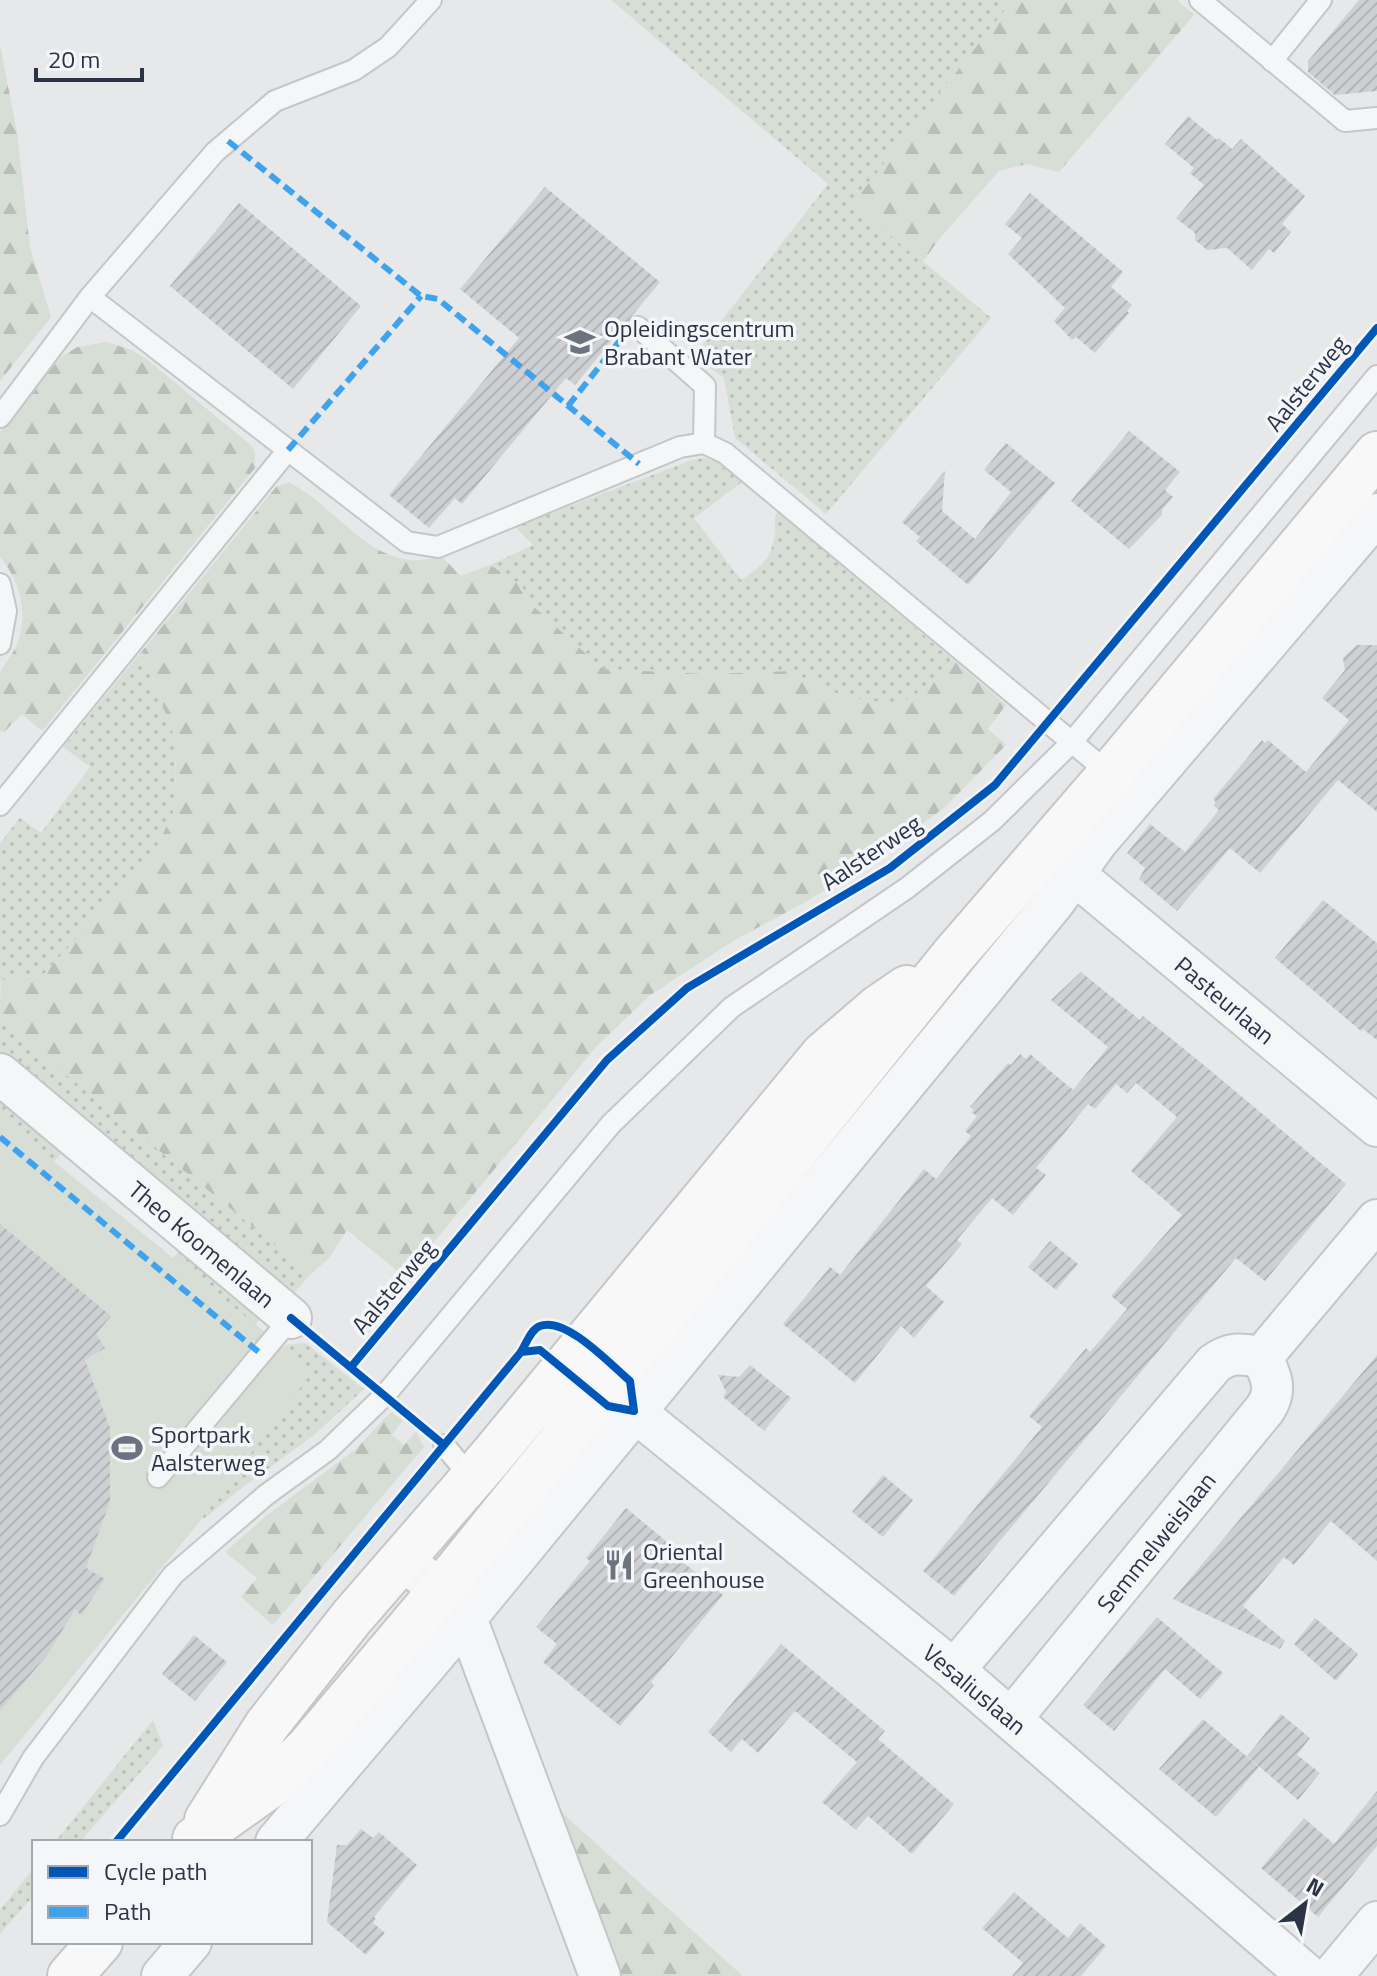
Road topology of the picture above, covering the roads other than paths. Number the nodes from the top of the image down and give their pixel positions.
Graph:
1 (431, 0) edge
2 (1200, 0) edge
3 (1321, 0) edge
4 (1272, 61) junction
5 (1377, 118) edge
6 (90, 297) junction
7 (638, 327) dead end
8 (1377, 376) edge
9 (0, 417) edge
10 (704, 443) junction
11 (288, 450) junction
12 (1377, 454) edge
13 (1367, 506) edge
14 (0, 584) edge
15 (0, 644) edge
16 (1071, 743) junction
17 (1110, 774) junction
18 (0, 805) edge
19 (1074, 874) junction
20 (952, 957) junction
21 (0, 1074) edge
22 (1377, 1126) edge
23 (1377, 1220) edge
24 (291, 1318) joint
25 (1262, 1357) junction
26 (634, 1411) junction
27 (444, 1445) dead end
28 (158, 1477) dead end
29 (472, 1479) junction
30 (402, 1560) junction
31 (453, 1604) junction
32 (954, 1670) junction
33 (1011, 1719) junction
34 (0, 1815) edge
35 (195, 1840) edge
36 (195, 1840) edge
37 (277, 1840) edge
38 (1377, 1922) edge
39 (98, 1944) edge
40 (189, 1944) edge
41 (70, 1976) edge
42 (162, 1976) edge
43 (600, 1976) edge
44 (1308, 1976) edge
45 (1332, 1976) edge

1 - 6 lane
2 - 4 lane
3 - 4 lane
4 - 5 lane
6 - 9 lane
6 - 11 lane
7 - 10 lane
8 - 16 lane, Aalsterweg
10 - 11 lane
10 - 16 lane
11 - 18 lane
12 - 13 main road
13 - 17 main road
13 - 19 street
14 - 15 lane
16 - 17 lane
16 - 34 lane, Aalsterweg
17 - 20 main road
19 - 22 street, Pasteurlaan
19 - 26 street
20 - 29 main road
20 - 31 main road
21 - 24 street, Theo Koomenlaan
23 - 25 street
24 - 28 lane
25 - 32 street
25 - 33 street, Semmelweislaan
26 - 31 street
26 - 32 street, Vesaliuslaan
27 - 29 lane
29 - 30 main road
30 - 31 street
30 - 36 main road
31 - 35 main road
31 - 37 street
31 - 43 street
32 - 33 street, Vesaliuslaan
33 - 44 street, Vesaliuslaan
38 - 45 street
39 - 41 main road
40 - 42 street

